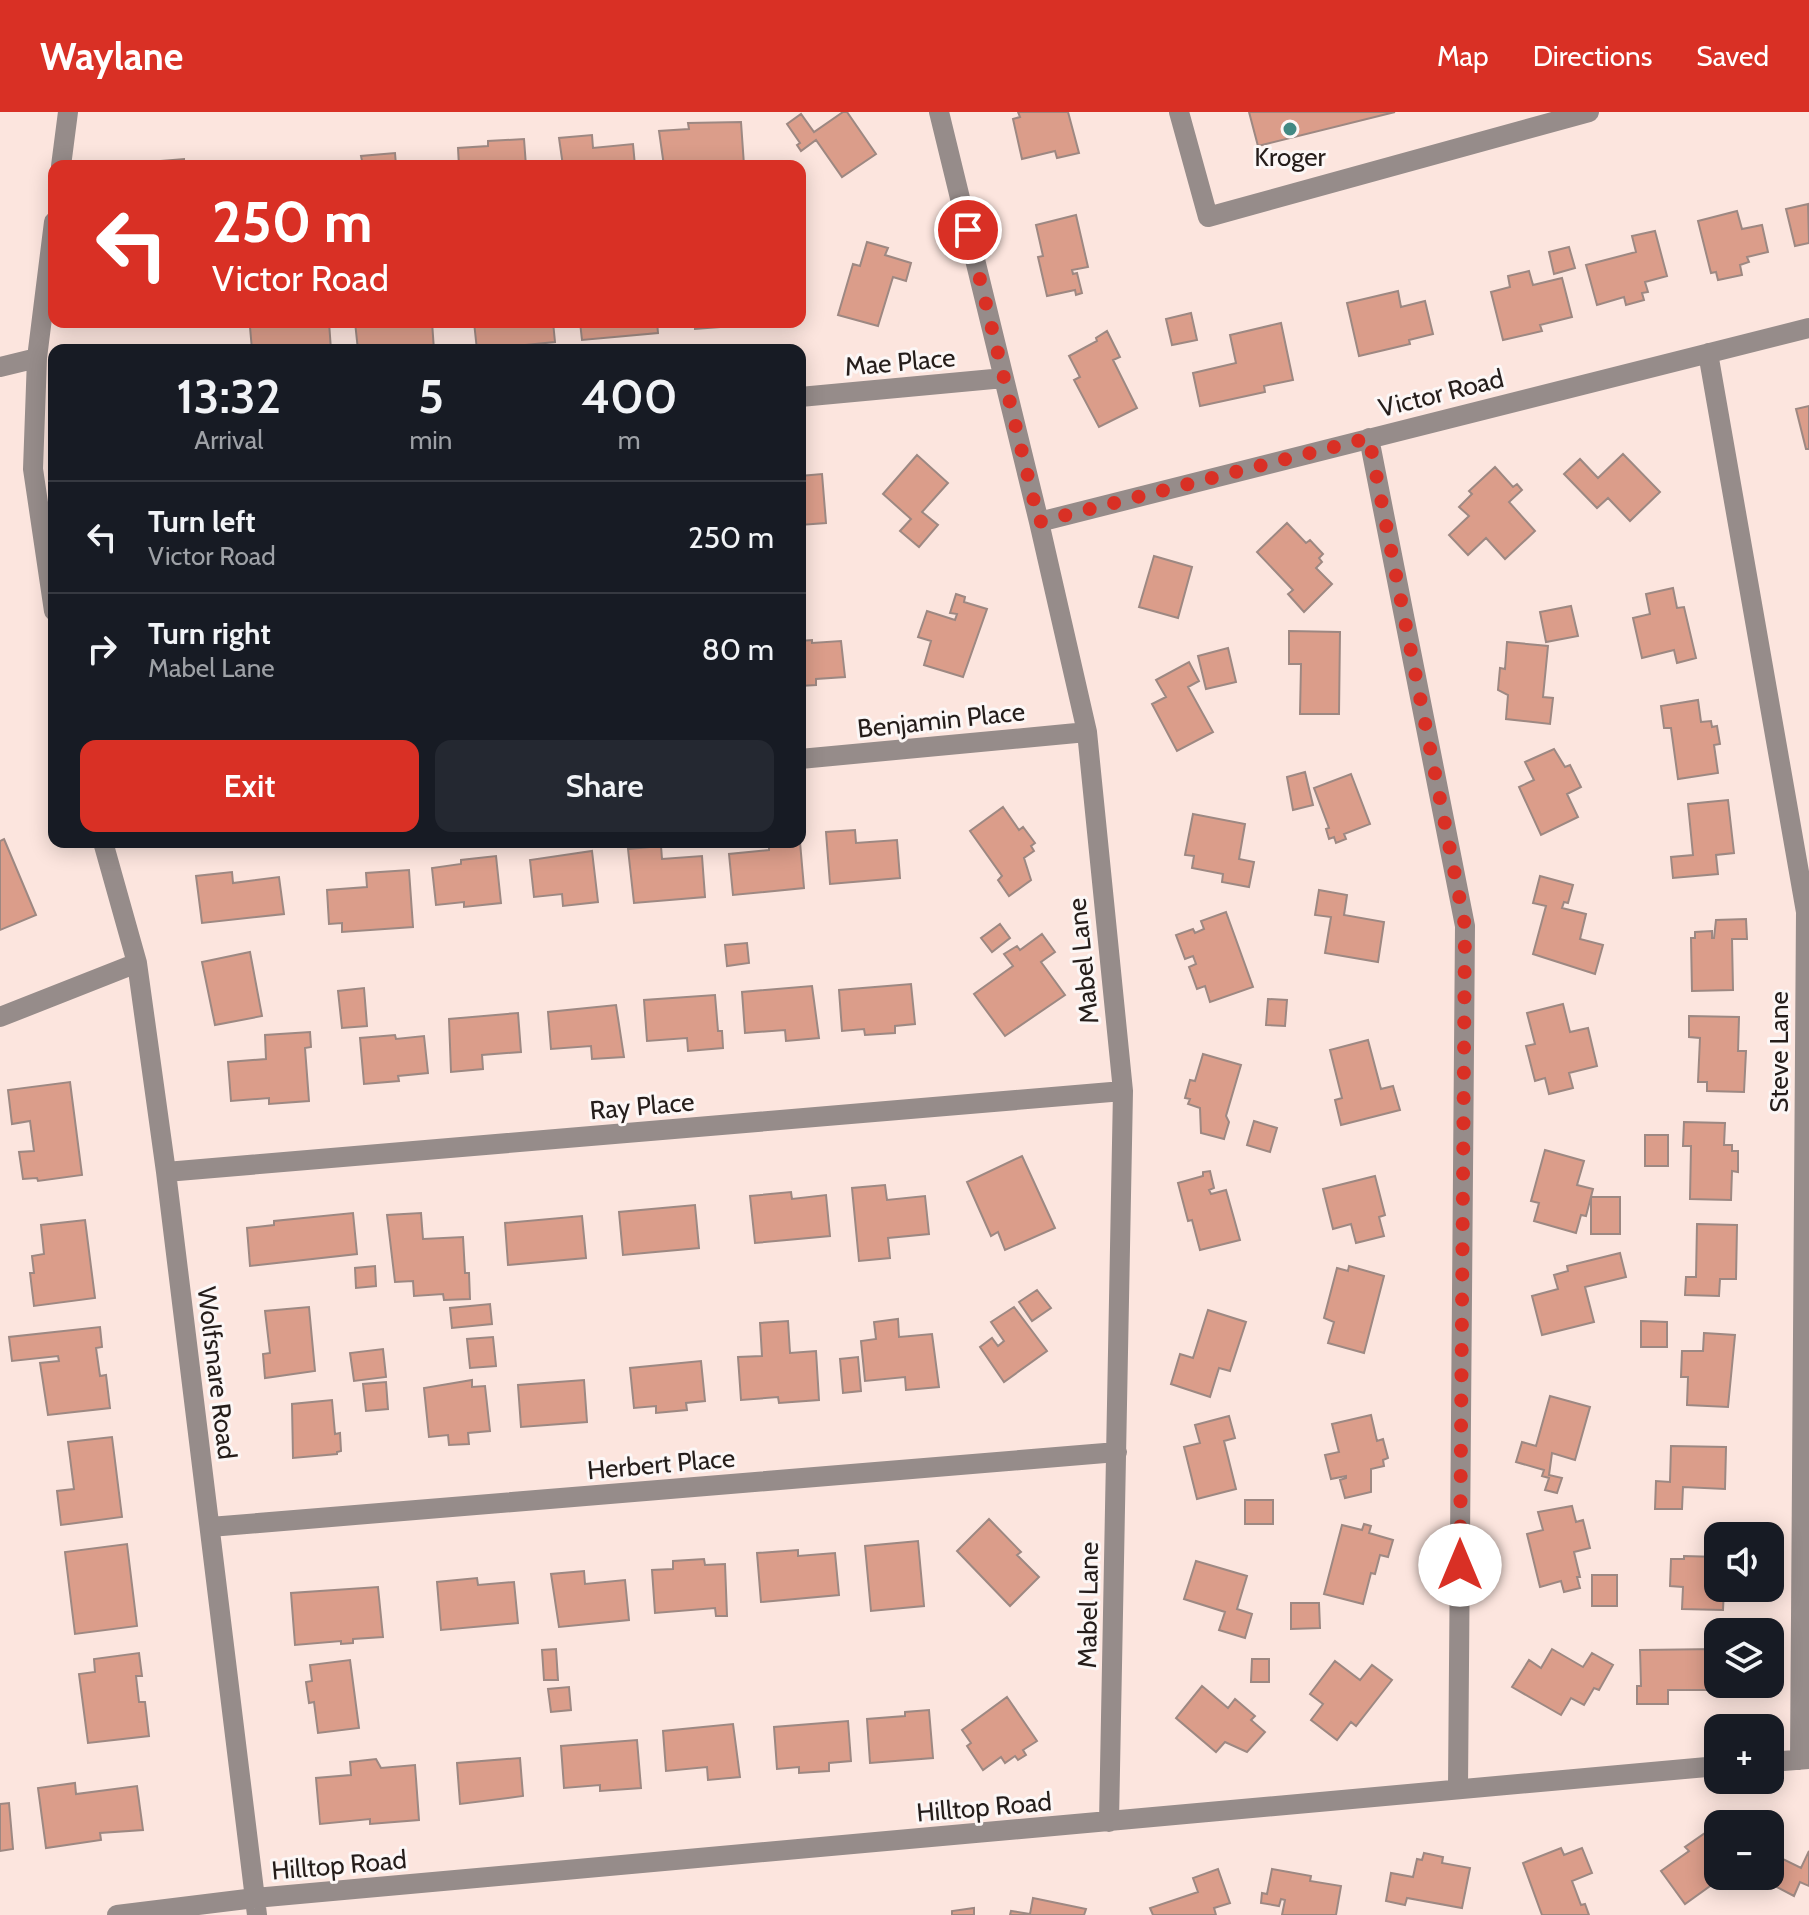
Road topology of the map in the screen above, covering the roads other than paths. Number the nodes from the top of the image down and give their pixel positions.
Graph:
1 (68, 112) edge
2 (939, 112) edge
3 (1179, 112) edge
4 (1589, 112) edge
5 (1555, 117) edge
6 (62, 160) edge
7 (48, 270) edge
8 (1809, 328) edge
9 (1708, 353) junction
10 (37, 358) junction
11 (0, 367) edge
12 (1004, 378) junction
13 (806, 396) edge
14 (1369, 438) junction
15 (44, 468) edge
16 (1039, 522) junction
17 (48, 525) edge
18 (1087, 732) junction
19 (806, 758) edge
20 (105, 848) edge
21 (137, 963) junction
22 (0, 1017) edge
23 (1123, 1091) junction
24 (166, 1172) junction
25 (1117, 1452) junction
26 (210, 1527) junction
27 (1804, 1759) edge
28 (1784, 1761) edge
29 (1704, 1767) edge
30 (1458, 1788) junction
31 (1109, 1822) junction
32 (256, 1907) edge
33 (117, 1915) edge

1 - 6 street
2 - 12 street, Mabel Lane
3 - 5 street
4 - 5 street
7 - 10 street
8 - 9 street, Victor Road
9 - 14 street, Victor Road
9 - 27 street, Steve Lane
10 - 11 street
10 - 15 street
12 - 13 street, Mae Place
12 - 16 street, Mabel Lane
14 - 16 street, Victor Road
14 - 30 street
15 - 17 street
16 - 18 street, Mabel Lane
18 - 19 street, Benjamin Place
18 - 23 street, Mabel Lane
20 - 21 street, Wolfsnare Road
21 - 22 street
21 - 24 street, Wolfsnare Road
23 - 24 street, Ray Place
23 - 25 street, Mabel Lane
24 - 26 street, Wolfsnare Road
25 - 26 street, Herbert Place
25 - 31 street, Mabel Lane
26 - 32 street, Wolfsnare Road
27 - 28 street
29 - 30 street, Hilltop Road
30 - 31 street, Hilltop Road
31 - 32 street, Hilltop Road
32 - 33 street, Hilltop Road

